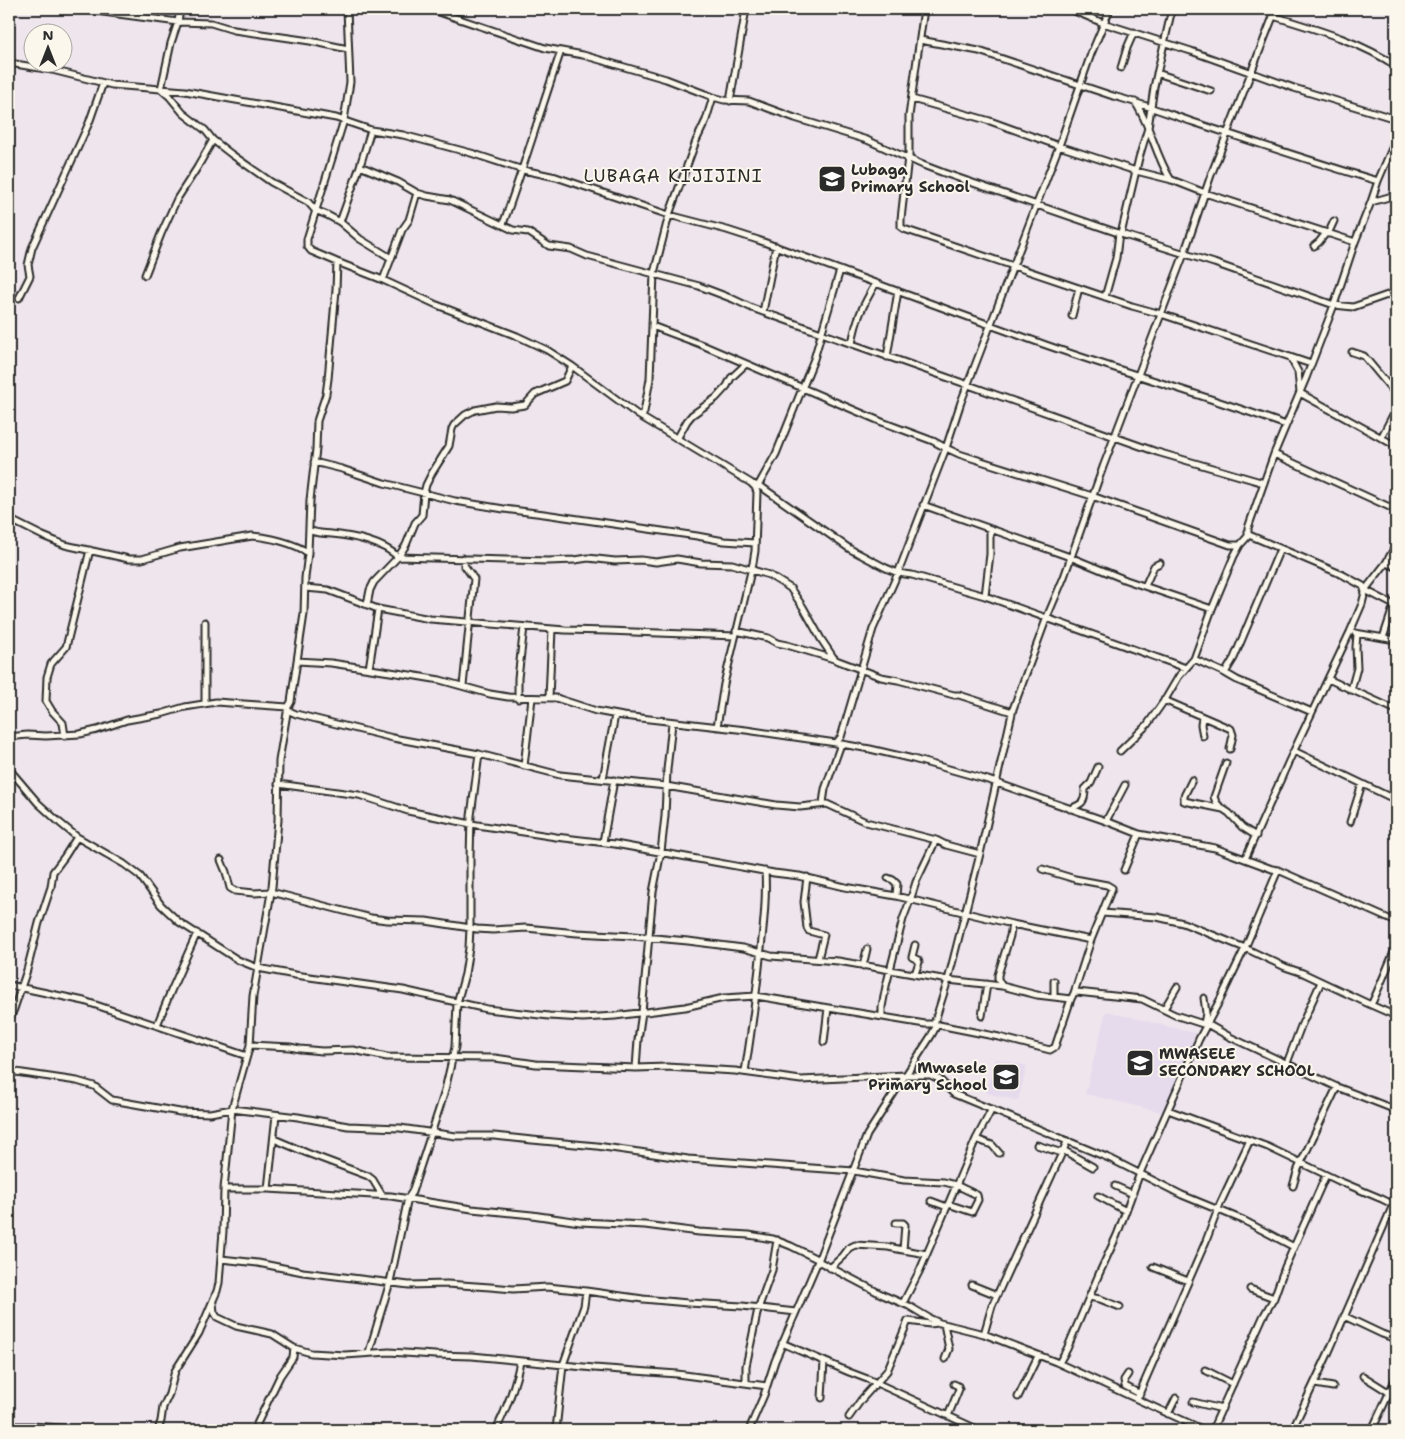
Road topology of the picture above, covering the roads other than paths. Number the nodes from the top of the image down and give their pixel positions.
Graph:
1 (12, 9) edge
2 (90, 9) edge
3 (180, 9) edge
4 (347, 9) edge
5 (430, 9) edge
6 (746, 9) edge
7 (924, 9) edge
8 (1070, 9) edge
9 (1110, 9) edge
10 (1172, 9) edge
11 (1276, 9) edge
12 (1273, 16) junction
13 (9, 19) edge
14 (178, 22) junction
15 (1103, 23) junction
16 (1134, 32) junction
17 (920, 40) junction
18 (1164, 42) junction
19 (348, 49) junction
20 (561, 52) junction
21 (9, 62) edge
22 (1396, 66) edge
23 (1121, 68) dead end
24 (1250, 72) junction
25 (1157, 73) junction
26 (103, 83) junction
27 (1080, 84) junction
28 (160, 89) junction
29 (1211, 91) dead end
30 (713, 97) junction
31 (912, 99) junction
32 (730, 100) junction
33 (1135, 101) junction
34 (1151, 107) junction
35 (1396, 118) edge
36 (344, 120) junction
37 (1148, 128) junction
38 (371, 130) junction
39 (1227, 133) junction
40 (1396, 139) edge
41 (213, 140) junction
42 (1059, 146) junction
43 (908, 158) junction
44 (360, 166) junction
45 (523, 170) junction
46 (1136, 171) junction
47 (1172, 180) junction
48 (1378, 181) junction
49 (417, 193) junction
50 (1205, 193) junction
51 (1396, 195) edge
52 (1372, 202) junction
53 (1037, 205) junction
54 (315, 210) junction
55 (669, 214) junction
56 (1334, 221) dead end
57 (340, 222) junction
58 (503, 224) junction
59 (1120, 233) junction
60 (1327, 233) junction
61 (1355, 242) junction
62 (776, 246) junction
63 (1314, 246) dead end
64 (1184, 254) junction
65 (391, 258) junction
66 (337, 262) junction
67 (1013, 266) junction
68 (840, 270) junction
69 (654, 272) junction
70 (145, 275) dead end
71 (383, 280) junction
72 (876, 283) junction
73 (1079, 288) junction
74 (898, 291) junction
75 (1396, 292) edge
76 (1105, 297) junction
77 (19, 298) dead end
78 (1334, 306) junction
79 (763, 312) junction
80 (1161, 314) junction
81 (1072, 316) dead end
82 (991, 324) junction
83 (652, 326) junction
84 (822, 334) junction
85 (852, 344) junction
86 (1352, 352) dead end
87 (887, 357) junction
88 (1290, 357) junction
89 (746, 364) junction
90 (1311, 364) junction
91 (572, 366) junction
92 (1138, 375) junction
93 (968, 384) junction
94 (802, 388) junction
95 (1300, 393) junction
96 (1396, 402) edge
97 (1396, 409) edge
98 (642, 417) junction
99 (1286, 425) junction
100 (1114, 436) junction
101 (1381, 438) junction
102 (677, 439) junction
103 (1396, 446) edge
104 (946, 448) junction
105 (1274, 454) junction
106 (314, 462) junction
107 (751, 483) junction
108 (1264, 483) junction
109 (758, 486) junction
110 (424, 493) junction
111 (1092, 496) junction
112 (923, 505) junction
113 (1396, 510) edge
114 (9, 519) edge
115 (990, 529) junction
116 (310, 530) junction
117 (1249, 535) junction
118 (755, 543) junction
119 (1240, 545) junction
120 (1396, 545) edge
121 (1280, 549) junction
122 (90, 550) junction
123 (308, 553) junction
124 (398, 557) junction
125 (1070, 557) junction
126 (463, 558) junction
127 (1160, 563) dead end
128 (1386, 563) junction
129 (1396, 567) edge
130 (752, 569) junction
131 (898, 573) junction
132 (1145, 586) junction
133 (305, 588) junction
134 (1366, 590) junction
135 (985, 596) junction
136 (367, 605) junction
137 (1395, 605) edge
138 (378, 609) junction
139 (1212, 609) junction
140 (1047, 618) junction
141 (205, 622) dead end
142 (470, 622) junction
143 (524, 627) junction
144 (552, 629) junction
145 (1350, 632) junction
146 (736, 634) junction
147 (1358, 634) junction
148 (1383, 638) junction
149 (1396, 640) edge
150 (1194, 659) junction
151 (836, 660) junction
152 (297, 661) junction
153 (369, 668) junction
154 (1186, 668) junction
155 (862, 670) junction
156 (1225, 673) junction
157 (1328, 679) junction
158 (463, 686) junction
159 (1351, 690) junction
160 (518, 698) junction
161 (532, 698) junction
162 (549, 698) junction
163 (1164, 700) junction
164 (205, 703) junction
165 (287, 709) junction
166 (1396, 710) edge
167 (1012, 712) junction
168 (1312, 712) junction
169 (615, 715) junction
170 (1202, 717) junction
171 (672, 723) junction
172 (717, 727) junction
173 (65, 736) junction
174 (1203, 736) dead end
175 (9, 737) edge
176 (841, 744) junction
177 (1230, 749) dead end
178 (1120, 751) dead end
179 (1294, 751) junction
180 (479, 754) junction
181 (1226, 763) dead end
182 (524, 766) junction
183 (1098, 768) dead end
184 (9, 769) edge
185 (603, 779) junction
186 (614, 780) junction
187 (1192, 780) dead end
188 (996, 783) junction
189 (278, 784) junction
190 (1362, 784) junction
191 (1125, 785) dead end
192 (666, 786) junction
193 (1396, 800) edge
194 (823, 804) junction
195 (1070, 809) junction
196 (1221, 809) junction
197 (1106, 821) junction
198 (1350, 822) dead end
199 (471, 824) junction
200 (1140, 834) junction
201 (1256, 836) junction
202 (77, 837) junction
203 (936, 840) junction
204 (603, 842) junction
205 (661, 852) junction
206 (980, 854) junction
207 (1245, 859) junction
208 (221, 860) dead end
209 (1042, 869) dead end
210 (1124, 870) dead end
211 (1278, 870) junction
212 (765, 871) junction
213 (807, 878) junction
214 (888, 878) dead end
215 (271, 892) junction
216 (896, 896) junction
217 (910, 900) junction
218 (965, 913) junction
219 (1102, 913) junction
220 (1396, 922) edge
221 (1012, 924) junction
222 (470, 928) junction
223 (197, 933) junction
224 (649, 937) junction
225 (1091, 940) junction
226 (915, 945) dead end
227 (1245, 948) junction
228 (1396, 948) edge
229 (867, 949) dead end
230 (760, 954) junction
231 (818, 959) junction
232 (864, 966) junction
233 (258, 968) junction
234 (889, 970) junction
235 (915, 974) junction
236 (948, 980) junction
237 (1054, 981) dead end
238 (1321, 982) junction
239 (987, 984) junction
240 (9, 985) edge
241 (1002, 986) junction
242 (21, 987) junction
243 (1177, 987) dead end
244 (1074, 993) junction
245 (756, 996) junction
246 (1054, 996) junction
247 (1204, 998) dead end
248 (1071, 999) junction
249 (457, 1003) junction
250 (1371, 1006) junction
251 (828, 1008) junction
252 (1164, 1009) junction
253 (642, 1012) junction
254 (882, 1016) junction
255 (982, 1016) dead end
256 (1396, 1016) edge
257 (9, 1021) edge
258 (936, 1024) junction
259 (1206, 1024) junction
260 (157, 1025) junction
261 (824, 1042) dead end
262 (250, 1046) junction
263 (247, 1056) junction
264 (454, 1057) junction
265 (1286, 1063) junction
266 (636, 1068) junction
267 (9, 1070) edge
268 (745, 1071) junction
269 (906, 1075) junction
270 (1337, 1087) junction
271 (232, 1109) junction
272 (992, 1109) junction
273 (1168, 1110) junction
274 (1396, 1110) edge
275 (276, 1115) junction
276 (432, 1132) junction
277 (274, 1139) junction
278 (976, 1139) junction
279 (1250, 1140) junction
280 (1067, 1142) junction
281 (1037, 1145) dead end
282 (1000, 1152) dead end
283 (1062, 1152) junction
284 (1302, 1162) junction
285 (1093, 1168) dead end
286 (854, 1171) junction
287 (1140, 1173) junction
288 (1326, 1175) junction
289 (956, 1185) junction
290 (1115, 1186) dead end
291 (1293, 1186) dead end
292 (224, 1189) junction
293 (268, 1189) junction
294 (1133, 1194) junction
295 (382, 1195) junction
296 (1098, 1196) dead end
297 (408, 1198) junction
298 (931, 1201) dead end
299 (948, 1205) junction
300 (1395, 1206) edge
301 (1218, 1210) junction
302 (1126, 1211) junction
303 (896, 1222) dead end
304 (777, 1240) junction
305 (1294, 1247) junction
306 (903, 1250) junction
307 (927, 1254) junction
308 (221, 1259) junction
309 (818, 1261) junction
310 (1153, 1267) dead end
311 (830, 1268) junction
312 (1188, 1281) junction
313 (390, 1282) junction
314 (972, 1285) dead end
315 (1250, 1289) dead end
316 (586, 1291) junction
317 (997, 1295) junction
318 (1089, 1296) junction
319 (1274, 1298) junction
320 (213, 1300) junction
321 (903, 1303) junction
322 (1120, 1307) dead end
323 (758, 1309) junction
324 (796, 1312) junction
325 (1344, 1316) junction
326 (942, 1324) junction
327 (984, 1334) junction
328 (1396, 1339) edge
329 (782, 1343) junction
330 (294, 1348) junction
331 (369, 1352) junction
332 (1038, 1356) junction
333 (945, 1359) dead end
334 (824, 1360) junction
335 (520, 1362) junction
336 (1060, 1363) junction
337 (563, 1365) junction
338 (1204, 1370) dead end
339 (1128, 1374) dead end
340 (1363, 1376) dead end
341 (1396, 1378) edge
342 (746, 1382) junction
343 (876, 1383) junction
344 (954, 1384) dead end
345 (1233, 1384) junction
346 (1314, 1384) junction
347 (767, 1386) junction
348 (1333, 1387) dead end
349 (1390, 1393) junction
350 (1138, 1396) junction
351 (1018, 1397) dead end
352 (822, 1398) dead end
353 (1176, 1398) dead end
354 (1193, 1402) dead end
355 (1222, 1409) junction
356 (1168, 1414) junction
357 (948, 1416) junction
358 (848, 1417) dead end
359 (9, 1426) edge
360 (749, 1429) edge
361 (90, 1430) edge
362 (158, 1430) edge
363 (254, 1430) edge
364 (496, 1430) edge
365 (556, 1430) edge
366 (980, 1430) edge
367 (1204, 1430) edge
368 (1212, 1430) edge
369 (1292, 1430) edge
370 (1372, 1430) edge

1 - 13 street
2 - 14 street
3 - 14 street
4 - 19 street
5 - 20 street
6 - 32 street
7 - 17 street
8 - 15 street
9 - 15 street
10 - 18 street
11 - 12 street
12 - 22 street
12 - 24 street
14 - 19 street
14 - 28 street
15 - 16 street
15 - 27 street
16 - 18 street
16 - 23 street
17 - 27 street
17 - 31 street
18 - 24 street
18 - 25 street
19 - 36 street
20 - 30 street
20 - 45 street
21 - 26 street
24 - 35 street
24 - 39 street
25 - 29 street
25 - 34 street
26 - 28 street
26 - 77 street
27 - 33 street
27 - 42 street
28 - 36 street
28 - 41 street
30 - 32 street
30 - 55 street
31 - 42 street
31 - 43 street
32 - 43 street
33 - 34 street
33 - 37 street
34 - 37 street
34 - 39 street
36 - 38 street
36 - 54 street
37 - 46 street
37 - 47 street
38 - 44 street
38 - 45 street
39 - 48 street
39 - 50 street
40 - 48 street
41 - 54 street
41 - 70 street
42 - 46 street
42 - 53 street
43 - 53 street
43 - 67 street
44 - 49 street
44 - 57 street
45 - 55 street
45 - 58 street
46 - 47 street
46 - 59 street
47 - 50 street
48 - 52 street
49 - 58 street
49 - 65 street
50 - 60 street
50 - 64 street
51 - 52 street
52 - 61 street
53 - 59 street
53 - 67 street
54 - 57 street
54 - 66 street
55 - 62 street
55 - 69 street
56 - 60 street
57 - 65 street
58 - 69 street
59 - 64 street
59 - 76 street
60 - 61 street
60 - 63 street
61 - 78 street
62 - 68 street
62 - 79 street
64 - 78 street
64 - 80 street
65 - 71 street
66 - 71 street
66 - 106 street
67 - 73 street
67 - 82 street
68 - 72 street
68 - 84 street
69 - 79 street
69 - 83 street
71 - 91 street
72 - 74 street
72 - 85 street
73 - 76 street
73 - 81 street
74 - 82 street
74 - 87 street
75 - 78 street
76 - 80 street
78 - 90 street
79 - 84 street
80 - 88 street
80 - 92 street
82 - 92 street
82 - 93 street
83 - 89 street
83 - 98 street
84 - 85 street
84 - 94 street
85 - 87 street
86 - 96 street
87 - 93 street
88 - 90 street
88 - 95 street
89 - 94 street
89 - 102 street
90 - 95 street
91 - 98 street
91 - 110 street
92 - 99 street
92 - 100 street
93 - 100 street
93 - 104 street
94 - 104 street
94 - 109 street
95 - 99 street
95 - 101 street
97 - 101 street
98 - 102 street
99 - 105 street
100 - 108 street
100 - 111 street
101 - 103 street
102 - 107 street
104 - 111 street
104 - 112 street
105 - 108 street
105 - 113 street
106 - 110 street
106 - 116 street
107 - 109 street
107 - 118 street
108 - 117 street
109 - 131 street
110 - 118 street
110 - 124 street
111 - 119 street
111 - 125 street
112 - 115 street
112 - 131 street
114 - 122 street
115 - 125 street
115 - 135 street
116 - 123 street
116 - 124 street
117 - 119 street
117 - 121 street
118 - 130 street
119 - 139 street
120 - 128 street
121 - 134 street
121 - 156 street
122 - 123 street
122 - 173 street
123 - 133 street
124 - 126 street
124 - 136 street
125 - 132 street
125 - 140 street
126 - 130 street
126 - 142 street
127 - 132 street
128 - 129 street
128 - 134 street
130 - 146 street
130 - 151 street
131 - 135 street
131 - 155 street
132 - 139 street
133 - 136 street
133 - 152 street
134 - 137 street
134 - 145 street
135 - 140 street
136 - 138 street
137 - 148 street
138 - 142 street
138 - 153 street
139 - 150 street
140 - 154 street
140 - 167 street
141 - 164 street
142 - 143 street
142 - 158 street
143 - 144 street
143 - 160 street
144 - 146 street
144 - 162 street
145 - 147 street
145 - 157 street
146 - 151 street
146 - 172 street
147 - 148 street
147 - 159 street
148 - 149 street
150 - 154 street
150 - 156 street
151 - 155 street
152 - 153 street
152 - 165 street
153 - 158 street
154 - 163 street
155 - 167 street
155 - 176 street
156 - 168 street
157 - 159 street
157 - 168 street
158 - 160 street
159 - 166 street
160 - 161 street
161 - 162 street
161 - 182 street
162 - 169 street
163 - 170 street
163 - 178 street
164 - 165 street
164 - 173 street
165 - 180 street
165 - 189 street
167 - 188 street
168 - 179 street
169 - 171 street
169 - 185 street
170 - 174 street
170 - 177 street
171 - 172 street
171 - 192 street
172 - 176 street
173 - 175 street
176 - 188 street
176 - 194 street
179 - 190 street
179 - 201 street
180 - 182 street
180 - 199 street
181 - 196 street
182 - 185 street
183 - 195 street
184 - 202 street
185 - 186 street
186 - 192 street
186 - 204 street
187 - 196 street
188 - 195 street
188 - 206 street
189 - 199 street
189 - 215 street
190 - 193 street
190 - 198 street
191 - 197 street
192 - 194 street
192 - 205 street
194 - 203 street
195 - 197 street
196 - 201 street
197 - 200 street
199 - 204 street
199 - 222 street
200 - 207 street
200 - 210 street
201 - 207 street
202 - 223 street
202 - 242 street
203 - 206 street
203 - 217 street
204 - 205 street
205 - 212 street
205 - 224 street
206 - 218 street
207 - 211 street
208 - 215 street
209 - 219 street
211 - 220 street
211 - 227 street
212 - 213 street
212 - 230 street
213 - 216 street
213 - 231 street
214 - 216 street
215 - 222 street
215 - 233 street
216 - 217 street
217 - 218 street
217 - 234 street
218 - 221 street
218 - 236 street
219 - 225 street
219 - 227 street
221 - 225 street
221 - 241 street
222 - 224 street
222 - 249 street
223 - 233 street
223 - 260 street
224 - 230 street
224 - 253 street
225 - 244 street
226 - 235 street
227 - 238 street
227 - 259 street
228 - 250 street
229 - 232 street
230 - 231 street
230 - 245 street
231 - 232 street
232 - 234 street
233 - 249 street
233 - 262 street
234 - 235 street
234 - 254 street
235 - 236 street
236 - 239 street
236 - 258 street
237 - 246 street
238 - 250 street
238 - 265 street
239 - 241 street
239 - 255 street
240 - 242 street
241 - 246 street
242 - 257 street
242 - 260 street
243 - 252 street
244 - 248 street
244 - 252 street
245 - 251 street
245 - 253 street
245 - 268 street
246 - 248 street
247 - 259 street
248 - 258 street
249 - 253 street
249 - 264 street
250 - 256 street
251 - 254 street
251 - 261 street
252 - 259 street
253 - 266 street
254 - 258 street
258 - 269 street
259 - 265 street
259 - 273 street
260 - 263 street
262 - 263 street
262 - 264 street
263 - 271 street
264 - 266 street
264 - 276 street
265 - 270 street
266 - 268 street
267 - 271 street
268 - 269 street
269 - 272 street
269 - 286 street
270 - 274 street
270 - 284 street
271 - 275 street
271 - 292 street
272 - 278 street
272 - 280 street
273 - 279 street
273 - 287 street
275 - 276 street
275 - 277 street
276 - 286 street
276 - 297 street
277 - 293 street
277 - 295 street
278 - 282 street
278 - 289 street
279 - 284 street
279 - 301 street
280 - 283 street
280 - 287 street
281 - 283 street
283 - 285 street
283 - 317 street
284 - 288 street
284 - 291 street
286 - 289 street
286 - 309 street
287 - 294 street
287 - 301 street
288 - 300 street
288 - 305 street
289 - 299 street
289 - 299 street
290 - 294 street
292 - 293 street
292 - 308 street
293 - 295 street
294 - 302 street
295 - 297 street
296 - 302 street
297 - 304 street
297 - 313 street
298 - 299 street
299 - 307 street
300 - 325 street
301 - 305 street
301 - 312 street
302 - 318 street
303 - 306 street
304 - 309 street
304 - 323 street
305 - 319 street
306 - 307 street
306 - 311 street
307 - 321 street
308 - 313 street
308 - 320 street
309 - 311 street
309 - 324 street
310 - 312 street
311 - 321 street
312 - 350 street
313 - 316 street
313 - 331 street
314 - 317 street
315 - 319 street
316 - 323 street
316 - 337 street
317 - 327 street
318 - 322 street
318 - 336 street
319 - 345 street
320 - 330 street
320 - 362 street
321 - 326 street
323 - 324 street
323 - 342 street
324 - 329 street
325 - 328 street
325 - 346 street
326 - 327 street
326 - 333 street
326 - 343 street
327 - 332 street
329 - 334 street
329 - 347 street
330 - 331 street
330 - 363 street
331 - 335 street
332 - 336 street
332 - 351 street
334 - 343 street
334 - 352 street
335 - 337 street
335 - 364 street
336 - 350 street
337 - 342 street
337 - 365 street
338 - 345 street
339 - 350 street
340 - 349 street
341 - 349 street
342 - 347 street
343 - 357 street
343 - 358 street
344 - 357 street
345 - 355 street
346 - 348 street
346 - 369 street
347 - 360 street
349 - 370 street
350 - 356 street
353 - 356 street
354 - 355 street
355 - 368 street
356 - 367 street
357 - 366 street
359 - 361 street

